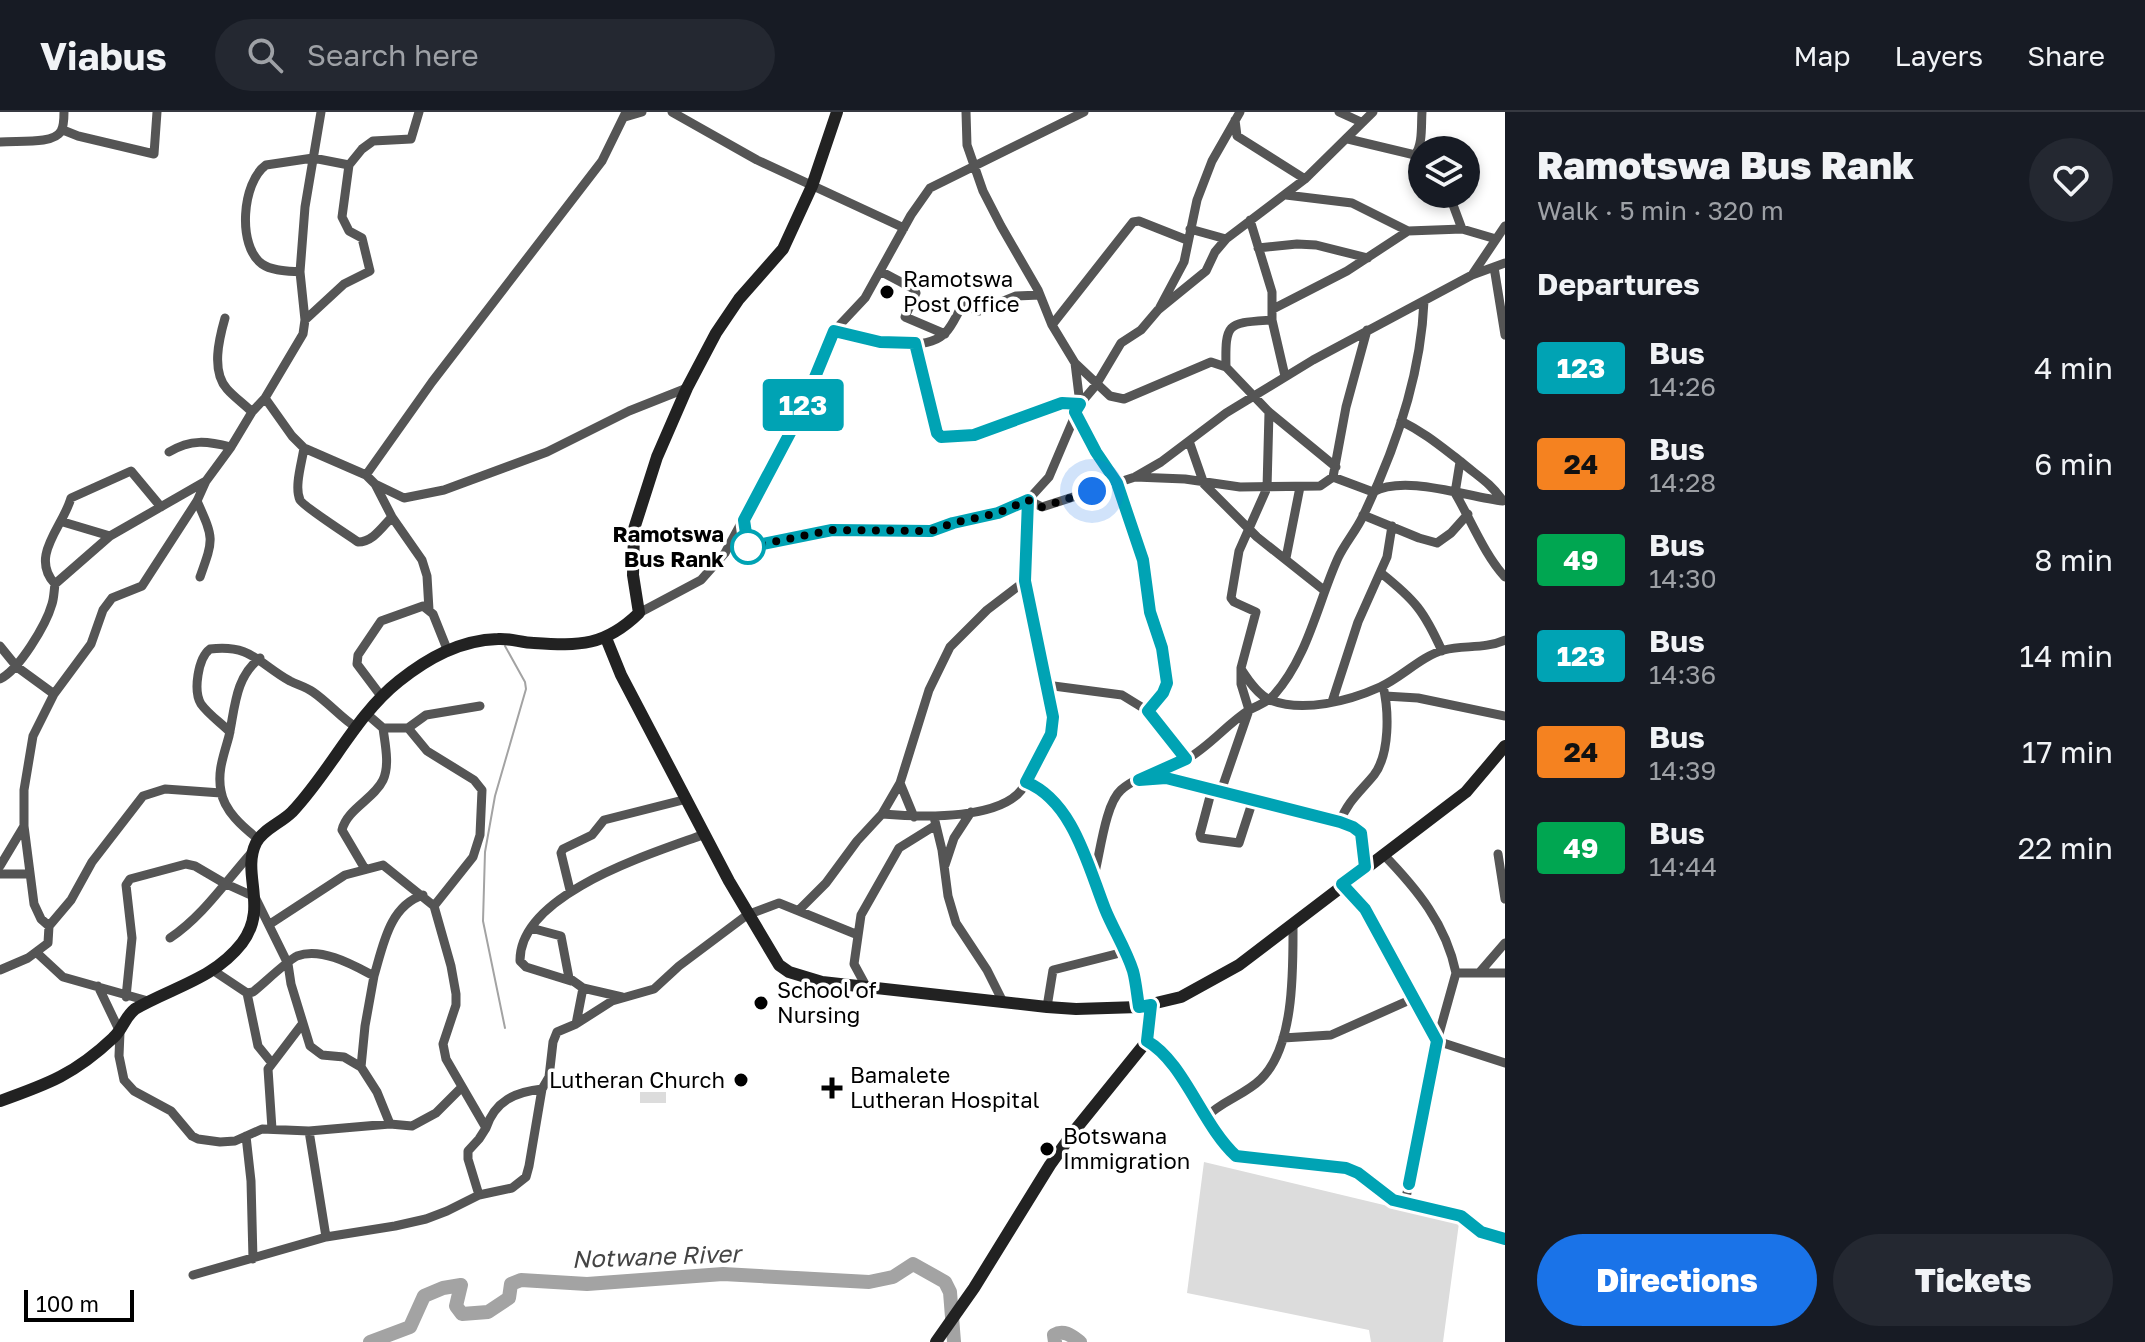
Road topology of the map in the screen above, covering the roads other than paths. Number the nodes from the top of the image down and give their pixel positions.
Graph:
1 (64, 112) edge
2 (157, 112) edge
3 (321, 112) edge
4 (419, 112) edge
5 (642, 112) edge
6 (672, 112) edge
7 (837, 112) edge
8 (966, 112) edge
9 (1084, 112) edge
10 (1339, 112) edge
11 (1373, 112) edge
12 (1422, 112) edge
13 (626, 114) edge
14 (1237, 116) edge
15 (1361, 122) junction
16 (63, 130) junction
17 (1348, 139) junction
18 (0, 142) edge
19 (313, 158) junction
20 (349, 165) junction
21 (973, 165) junction
22 (1305, 179) junction
23 (812, 186) junction
24 (1286, 195) junction
25 (1454, 208) edge
26 (1250, 220) junction
27 (1505, 226) edge
28 (904, 228) junction
29 (1190, 229) junction
30 (1462, 229) junction
31 (1408, 231) junction
32 (1226, 239) junction
33 (1496, 239) junction
34 (1187, 240) junction
35 (1258, 248) junction
36 (1368, 258) junction
37 (1505, 263) edge
38 (1494, 267) junction
39 (880, 271) junction
40 (300, 272) junction
41 (1472, 275) junction
42 (1040, 295) junction
43 (1424, 301) junction
44 (1158, 310) junction
45 (1272, 314) junction
46 (225, 318) dead end
47 (305, 320) junction
48 (1052, 325) junction
49 (1367, 330) junction
50 (834, 331) junction
51 (945, 334) junction
52 (1505, 335) edge
53 (915, 343) junction
54 (1075, 363) junction
55 (1226, 367) junction
56 (1285, 376) junction
57 (1096, 385) junction
58 (687, 388) junction
59 (1256, 395) junction
60 (265, 398) junction
61 (1078, 408) junction
62 (252, 412) junction
63 (1269, 412) junction
64 (1401, 421) junction
65 (1189, 441) junction
66 (231, 447) junction
67 (304, 448) junction
68 (169, 452) dead end
69 (1460, 462) junction
70 (1334, 472) junction
71 (366, 475) junction
72 (1135, 477) junction
73 (206, 481) junction
74 (1117, 483) junction
75 (375, 484) junction
76 (1204, 484) junction
77 (1300, 487) junction
78 (1267, 488) junction
79 (1373, 492) junction
80 (1455, 493) junction
81 (1028, 500) junction
82 (197, 501) junction
83 (1504, 501) edge
84 (161, 507) junction
85 (1468, 514) junction
86 (1363, 515) junction
87 (392, 517) junction
88 (744, 520) junction
89 (63, 522) junction
90 (1392, 526) junction
91 (1248, 529) junction
92 (110, 536) junction
93 (1286, 558) junction
94 (1381, 573) junction
95 (200, 577) dead end
96 (1505, 577) edge
97 (1025, 581) junction
98 (55, 584) junction
99 (1325, 591) junction
100 (429, 610) junction
101 (639, 613) junction
102 (622, 629) junction
103 (600, 640) junction
104 (1505, 640) edge
105 (0, 646) edge
106 (447, 649) junction
107 (1442, 651) junction
108 (260, 658) junction
109 (17, 667) junction
110 (1241, 668) junction
111 (620, 671) junction
112 (0, 679) edge
113 (1046, 685) junction
114 (1384, 691) junction
115 (54, 694) junction
116 (381, 696) junction
117 (1269, 700) junction
118 (1332, 702) junction
119 (480, 706) dead end
120 (1249, 710) junction
121 (1148, 711) junction
122 (368, 715) junction
123 (1505, 716) edge
124 (357, 728) junction
125 (383, 728) junction
126 (408, 728) junction
127 (230, 732) junction
128 (1505, 746) edge
129 (1186, 759) junction
130 (1139, 780) junction
131 (1026, 782) junction
132 (900, 783) junction
133 (1217, 790) junction
134 (221, 793) junction
135 (687, 799) junction
136 (1253, 800) junction
137 (971, 812) junction
138 (882, 814) junction
139 (914, 817) junction
140 (935, 821) junction
141 (1340, 822) junction
142 (24, 826) junction
143 (705, 834) junction
144 (255, 845) junction
145 (1383, 854) junction
146 (1498, 854) dead end
147 (0, 866) edge
148 (1365, 867) junction
149 (944, 868) junction
150 (365, 869) junction
151 (0, 874) edge
152 (30, 874) junction
153 (1094, 876) junction
154 (224, 883) junction
155 (1342, 884) junction
156 (570, 890) junction
157 (423, 895) junction
158 (255, 897) junction
159 (1505, 899) edge
160 (434, 906) junction
161 (800, 909) junction
162 (747, 915) junction
163 (1293, 923) junction
164 (270, 924) junction
165 (49, 926) junction
166 (531, 928) junction
167 (858, 935) junction
168 (170, 938) dead end
169 (1505, 943) edge
170 (36, 952) junction
171 (1124, 952) junction
172 (288, 964) junction
173 (0, 970) edge
174 (214, 971) junction
175 (1456, 973) junction
176 (1479, 973) junction
177 (1505, 973) edge
178 (374, 976) junction
179 (571, 981) junction
180 (98, 986) junction
181 (583, 988) junction
182 (867, 988) junction
183 (247, 993) junction
184 (126, 997) junction
185 (623, 997) junction
186 (1412, 999) junction
187 (148, 1001) junction
188 (1003, 1002) junction
189 (1145, 1006) junction
190 (1047, 1007) junction
191 (303, 1023) junction
192 (576, 1024) junction
193 (120, 1032) junction
194 (1283, 1038) junction
195 (1147, 1041) junction
196 (1437, 1041) junction
197 (271, 1062) junction
198 (1505, 1063) edge
199 (361, 1067) junction
200 (461, 1088) junction
201 (542, 1089) junction
202 (0, 1101) edge
203 (1205, 1118) junction
204 (390, 1124) junction
205 (486, 1128) junction
206 (272, 1129) junction
207 (309, 1131) junction
208 (246, 1136) junction
209 (479, 1195) junction
210 (1405, 1203) junction
211 (326, 1237) junction
212 (1505, 1239) edge
213 (253, 1259) junction
214 (193, 1275) dead end
215 (936, 1342) edge

1 - 16 street
2 - 16 street
3 - 19 street
4 - 20 street
5 - 13 street
6 - 23 street
7 - 23 street
8 - 21 street
9 - 21 street
10 - 15 street
11 - 15 street
12 - 17 street
13 - 71 street
14 - 22 street
14 - 29 street
15 - 17 street
16 - 18 street
17 - 22 street
19 - 20 street
19 - 40 street
19 - 40 street
20 - 47 street
21 - 28 street
21 - 42 street
22 - 24 street
23 - 28 street
23 - 58 street
24 - 26 street
24 - 31 street
25 - 30 street
26 - 32 street
26 - 35 street
27 - 33 street
28 - 39 street
29 - 32 street
29 - 34 street
30 - 31 street
30 - 33 street
31 - 36 street
32 - 44 street
33 - 41 street
34 - 44 street
34 - 48 street
35 - 36 street
35 - 45 street
36 - 45 street
37 - 38 street
38 - 41 street
38 - 52 street
39 - 50 street
39 - 51 street
40 - 47 street
41 - 43 street
42 - 48 street
42 - 51 street
43 - 49 street
43 - 64 street
44 - 57 street
45 - 55 street
45 - 56 street
46 - 62 street
47 - 60 street
48 - 54 street
49 - 56 street
49 - 70 street
50 - 53 street
50 - 88 street
51 - 53 street
53 - 61 street
54 - 57 street
54 - 61 street
55 - 57 street
55 - 59 street
56 - 59 street
57 - 61 street
58 - 75 street
58 - 101 street
59 - 63 street
59 - 65 street
60 - 62 street
60 - 67 street
61 - 74 street
61 - 81 street
62 - 66 street
63 - 70 street
63 - 78 street
64 - 69 street
64 - 79 street
65 - 72 street
65 - 76 street
66 - 68 street
66 - 73 street
67 - 71 street
67 - 87 street
69 - 80 street
69 - 83 street
70 - 77 street
70 - 79 street
71 - 75 street
72 - 74 street
72 - 76 street
73 - 82 street
73 - 84 street
74 - 81 street
74 - 121 street
75 - 87 street
76 - 78 street
76 - 91 street
77 - 78 street
77 - 93 street
78 - 91 street
79 - 80 street
79 - 86 street
80 - 83 street
80 - 85 street
81 - 88 street
81 - 97 street
82 - 95 street
82 - 115 street
84 - 89 street
84 - 92 street
85 - 90 street
85 - 96 street
86 - 90 street
86 - 99 street
87 - 100 street
88 - 101 street
89 - 92 street
89 - 98 street
90 - 94 street
91 - 93 street
91 - 110 street
92 - 98 street
93 - 99 street
94 - 107 street
94 - 118 street
97 - 113 street
97 - 132 street
98 - 109 street
99 - 117 street
100 - 106 street
100 - 116 street
101 - 102 street
102 - 103 street
102 - 111 street
103 - 106 street
103 - 111 street
104 - 107 street
105 - 109 street
106 - 116 street
107 - 114 street
108 - 124 street
108 - 127 street
108 - 127 street
109 - 112 street
109 - 115 street
110 - 117 street
110 - 120 street
111 - 135 street
113 - 121 street
113 - 131 street
114 - 118 street
114 - 123 street
114 - 141 street
115 - 142 street
116 - 122 street
117 - 118 street
117 - 120 street
119 - 126 street
120 - 129 street
120 - 133 street
121 - 129 street
122 - 124 street
122 - 125 street
124 - 144 street
125 - 126 street
125 - 150 street
126 - 160 street
127 - 134 street
128 - 145 street
129 - 130 street
130 - 133 street
130 - 153 street
131 - 137 street
131 - 153 street
132 - 138 street
132 - 139 street
133 - 136 street
133 - 136 street
134 - 144 street
134 - 165 street
135 - 143 street
135 - 156 street
136 - 141 street
137 - 140 street
137 - 149 street
138 - 139 street
138 - 161 street
139 - 140 street
140 - 149 street
140 - 167 street
141 - 148 street
142 - 147 street
142 - 152 street
143 - 156 street
143 - 162 street
144 - 154 street
144 - 158 street
145 - 148 street
145 - 175 street
146 - 159 street
148 - 155 street
149 - 188 street
150 - 157 street
150 - 164 street
151 - 152 street
152 - 165 street
153 - 171 street
154 - 158 street
154 - 168 street
154 - 184 street
155 - 163 street
155 - 186 street
156 - 166 street
157 - 160 street
157 - 178 street
158 - 164 street
158 - 174 street
160 - 200 street
161 - 162 street
161 - 167 street
162 - 182 street
162 - 185 street
163 - 189 street
163 - 194 street
164 - 172 street
165 - 170 street
166 - 179 street
166 - 179 street
167 - 182 street
169 - 176 street
170 - 173 street
170 - 180 street
171 - 189 street
171 - 190 street
172 - 178 street
172 - 183 street
172 - 191 street
174 - 183 street
174 - 187 street
175 - 176 street
175 - 196 street
176 - 177 street
178 - 199 street
179 - 181 street
180 - 184 street
180 - 193 street
181 - 185 street
181 - 192 street
182 - 188 street
183 - 197 street
184 - 187 street
185 - 192 street
186 - 194 street
186 - 196 street
187 - 193 street
188 - 190 street
189 - 190 street
189 - 195 street
191 - 197 street
191 - 199 street
192 - 201 street
193 - 202 street
193 - 208 street
194 - 203 street
195 - 203 street
195 - 215 street
196 - 198 street
196 - 210 street
197 - 206 street
199 - 204 street
200 - 204 street
200 - 205 street
201 - 205 street
201 - 209 street
203 - 210 street
204 - 207 street
205 - 209 street
206 - 207 street
206 - 208 street
207 - 211 street
208 - 213 street
209 - 211 street
210 - 212 street
211 - 213 street
213 - 214 street

